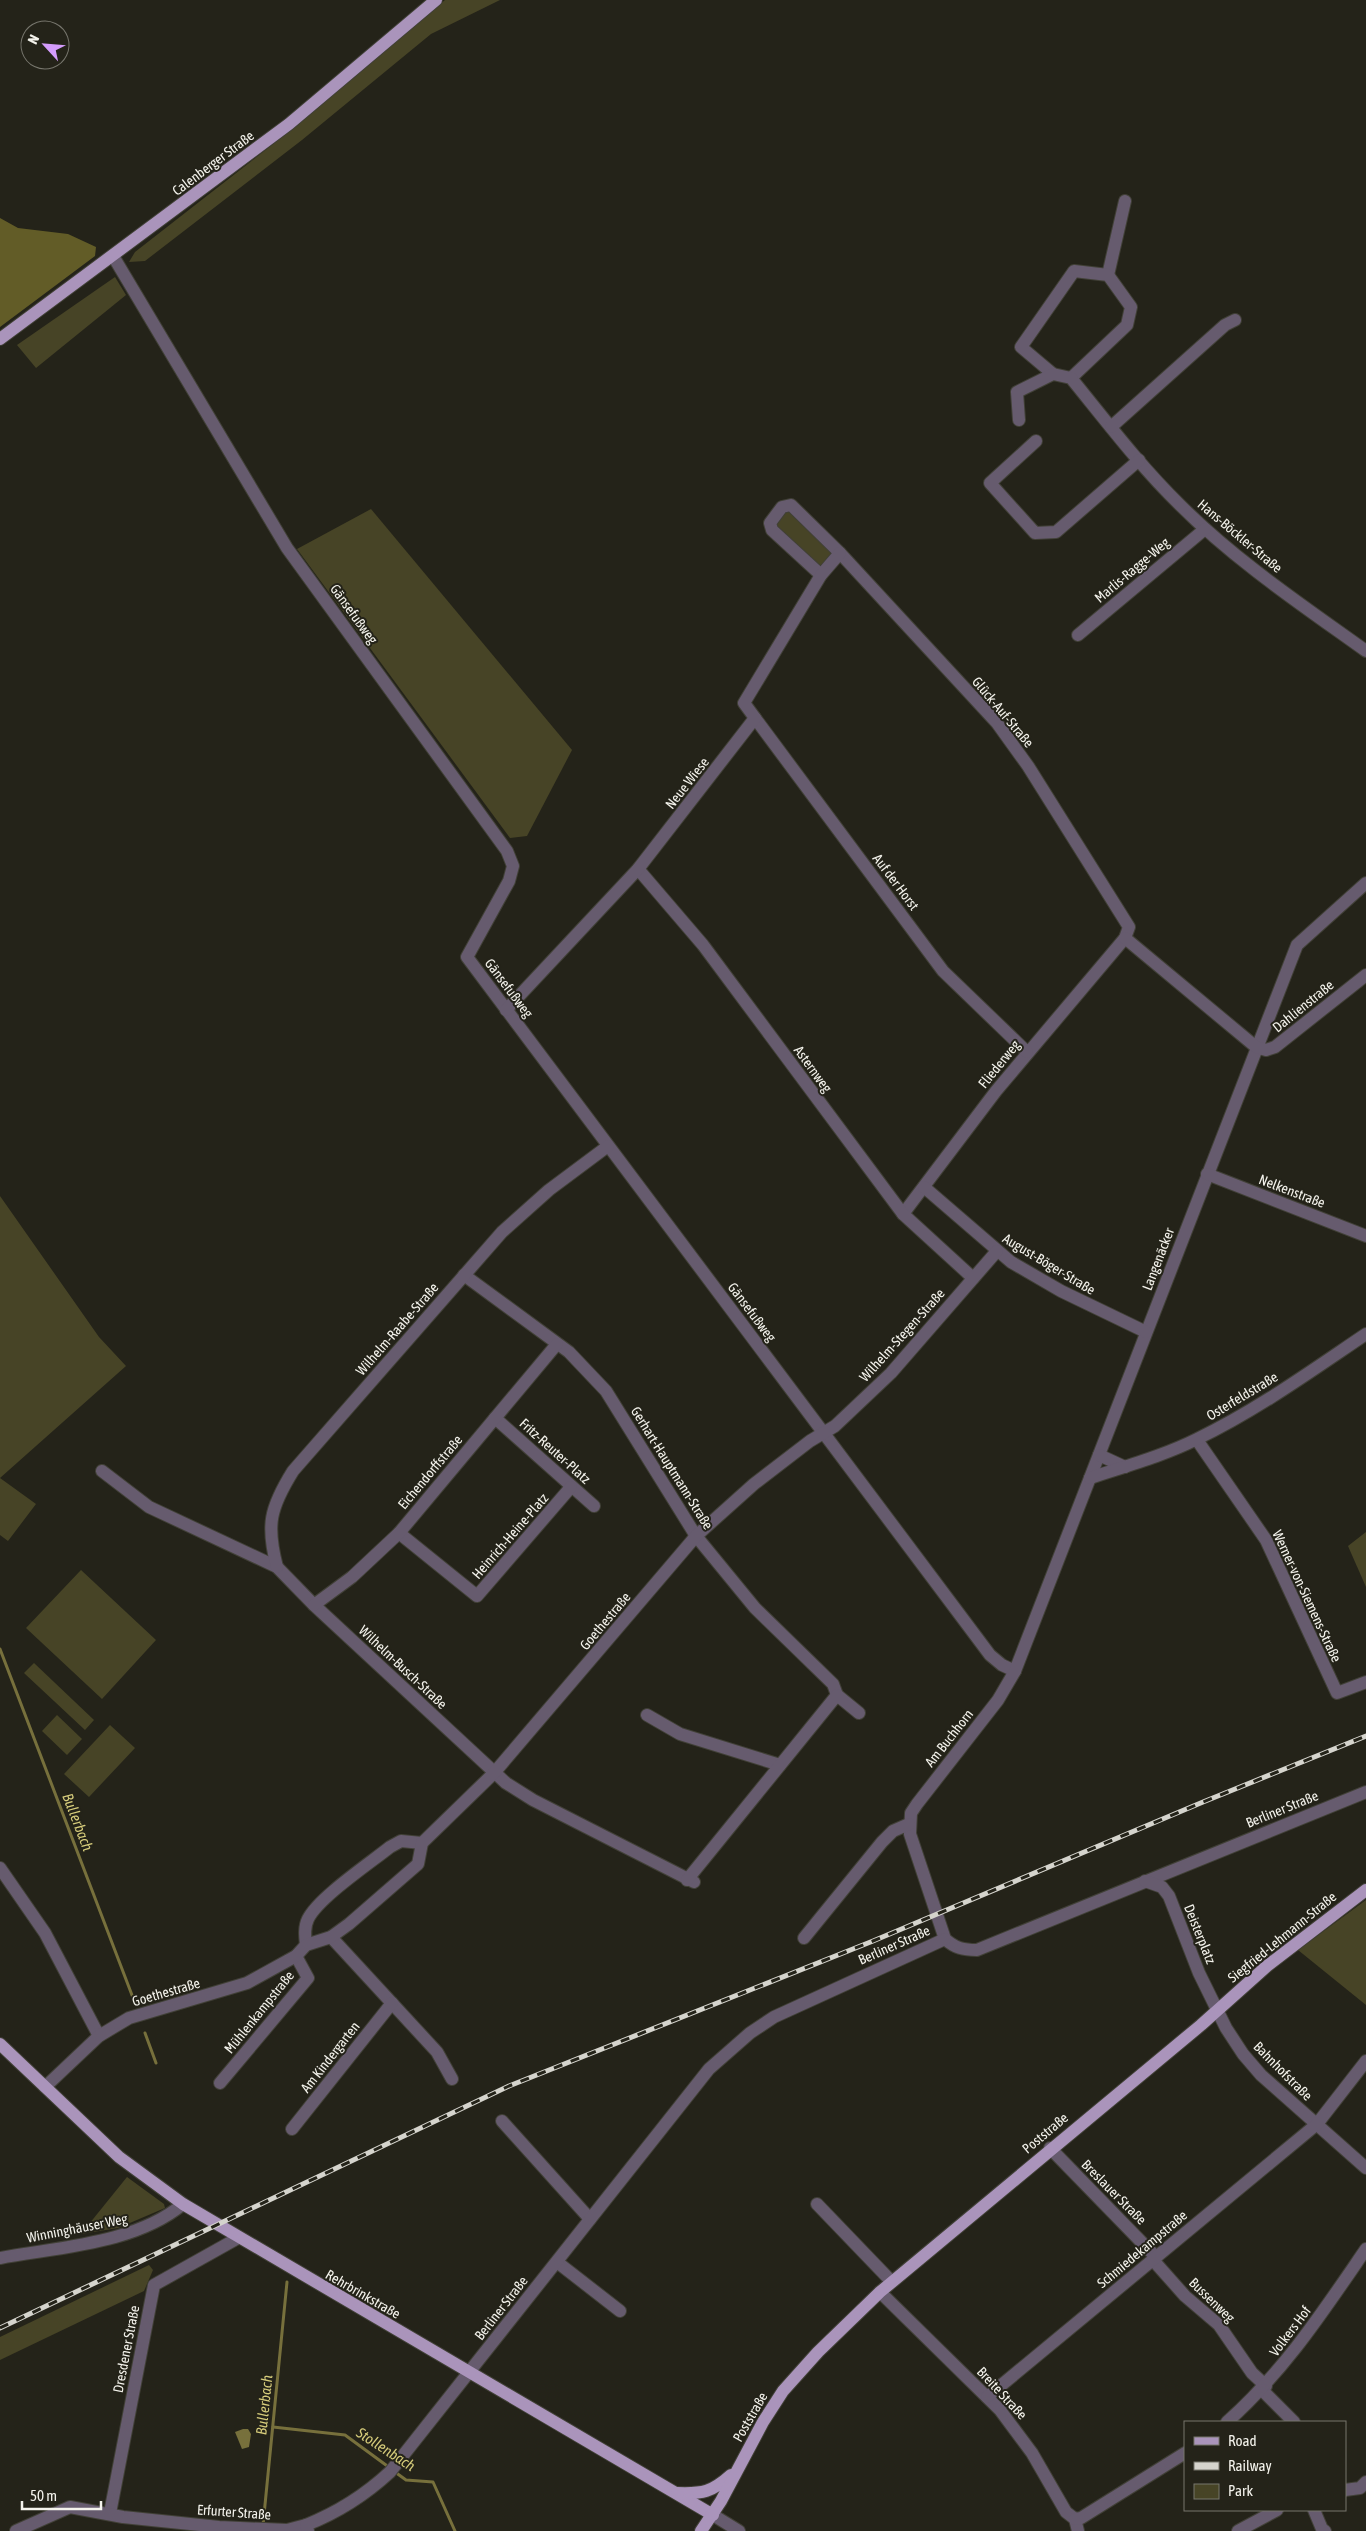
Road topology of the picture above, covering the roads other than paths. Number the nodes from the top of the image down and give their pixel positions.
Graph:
1 (436, 0) edge
2 (1125, 201) dead end
3 (113, 256) junction
4 (1108, 274) junction
5 (1235, 320) dead end
6 (0, 339) edge
7 (1053, 374) junction
8 (1071, 378) junction
9 (1019, 420) dead end
10 (1111, 427) junction
11 (1036, 441) dead end
12 (1139, 460) junction
13 (1205, 529) junction
14 (840, 553) junction
15 (821, 575) junction
16 (1078, 635) dead end
17 (1366, 651) edge
18 (755, 718) junction
19 (638, 869) junction
20 (1366, 883) edge
21 (1125, 938) junction
22 (1366, 975) edge
23 (506, 1010) junction
24 (1256, 1047) junction
25 (1026, 1052) junction
26 (608, 1146) junction
27 (1207, 1174) junction
28 (924, 1187) junction
29 (903, 1214) junction
30 (1366, 1236) edge
31 (997, 1251) junction
32 (464, 1275) junction
33 (974, 1278) junction
34 (1146, 1332) junction
35 (1366, 1334) edge
36 (557, 1344) junction
37 (495, 1418) junction
38 (824, 1433) junction
39 (1196, 1440) junction
40 (1099, 1455) junction
41 (1125, 1466) junction
42 (102, 1471) dead end
43 (1090, 1478) junction
44 (571, 1487) junction
45 (594, 1506) dead end
46 (399, 1533) junction
47 (696, 1536) junction
48 (277, 1567) junction
49 (314, 1606) junction
50 (1015, 1672) junction
51 (1366, 1682) edge
52 (837, 1695) junction
53 (859, 1713) dead end
54 (647, 1715) dead end
55 (780, 1765) junction
56 (494, 1773) junction
57 (1366, 1792) edge
58 (909, 1824) junction
59 (422, 1843) junction
60 (0, 1868) edge
61 (1145, 1881) junction
62 (1366, 1890) edge
63 (331, 1937) junction
64 (804, 1938) dead end
65 (945, 1939) junction
66 (306, 1945) junction
67 (296, 1956) junction
68 (392, 2003) junction
69 (1218, 2009) junction
70 (100, 2036) junction
71 (0, 2044) edge
72 (1366, 2061) edge
73 (452, 2079) dead end
74 (220, 2083) dead end
75 (45, 2087) junction
76 (502, 2121) dead end
77 (1317, 2124) junction
78 (292, 2129) dead end
79 (1050, 2148) junction
80 (1366, 2168) edge
81 (183, 2204) junction
82 (817, 2204) dead end
83 (590, 2219) junction
84 (238, 2238) junction
85 (1366, 2250) edge
86 (0, 2258) edge
87 (1154, 2258) junction
88 (557, 2262) junction
89 (891, 2281) junction
90 (880, 2292) junction
91 (620, 2311) dead end
92 (469, 2373) junction
93 (1264, 2388) junction
94 (987, 2397) junction
95 (1228, 2421) edge
96 (1293, 2421) edge
97 (1184, 2454) edge
98 (393, 2468) joint
99 (739, 2468) junction
100 (1366, 2482) edge
101 (1346, 2490) edge
102 (675, 2493) junction
103 (1275, 2511) edge
104 (1314, 2511) edge
105 (110, 2513) junction
106 (713, 2515) junction
107 (1076, 2525) edge
108 (165, 2526) edge
109 (307, 2528) edge
110 (17, 2531) edge
111 (701, 2531) edge
112 (739, 2531) edge
113 (1238, 2531) edge
114 (1325, 2531) edge

1 - 3 main road, Calenberger Straße
2 - 4 street
3 - 6 main road, Calenberger Straße
3 - 23 street, Gänsefußweg
4 - 7 street
4 - 8 street
5 - 10 street
7 - 8 street
7 - 9 street
8 - 10 street, Hans-Böckler-Straße
10 - 12 street, Hans-Böckler-Straße
11 - 12 street
12 - 13 street, Hans-Böckler-Straße
13 - 16 street, Marlis-Ragge-Weg
13 - 17 street, Hans-Böckler-Straße
14 - 15 street
14 - 15 street, Glück-Auf-Straße
14 - 21 street, Glück-Auf-Straße
15 - 18 street
18 - 19 street, Neue Wiese
18 - 25 street, Auf der Horst
19 - 23 street, Neue Wiese
19 - 29 street, Asternweg
20 - 24 street, Langenäcker
21 - 24 street
21 - 25 street, Fliederweg
22 - 24 street, Dahlienstraße
23 - 26 street, Gänsefußweg
24 - 27 street, Langenäcker
25 - 28 street, Fliederweg
26 - 32 street, Wilhelm-Raabe-Straße
26 - 38 street, Gänsefußweg
27 - 30 street, Nelkenstraße
27 - 34 street, Langenäcker
28 - 29 street, Fliederweg
28 - 31 street, August-Böger-Straße
29 - 33 street, Asternweg
31 - 33 street, Wilhelm-Stegen-Straße
31 - 34 street, August-Böger-Straße
32 - 36 street, Gerhart-Hauptmann-Straße
32 - 48 street, Wilhelm-Raabe-Straße
33 - 38 street, Wilhelm-Stegen-Straße
34 - 40 street, Langenäcker
35 - 39 street, Osterfeldstraße
36 - 37 street, Eichendorffstraße
36 - 47 street, Gerhart-Hauptmann-Straße
37 - 44 street, Fritz-Reuter-Platz
37 - 46 street, Eichendorffstraße
38 - 47 street, Goethestraße
38 - 50 street, Gänsefußweg
39 - 41 street, Osterfeldstraße
39 - 51 street, Werner-von-Siemens-Straße
40 - 41 street
40 - 43 street, Langenäcker
41 - 43 street, Osterfeldstraße
42 - 48 street, Wilhelm-Busch-Straße
43 - 50 street, Langenäcker
44 - 45 street, Fritz-Reuter-Platz
44 - 46 street, Heinrich-Heine-Platz
46 - 49 street, Eichendorffstraße
47 - 52 street, Gerhart-Hauptmann-Straße
47 - 56 street, Goethestraße
48 - 49 street, Wilhelm-Busch-Straße
49 - 56 street, Wilhelm-Busch-Straße
50 - 58 street, Am Buchhorn
52 - 53 street, Gerhart-Hauptmann-Straße
52 - 55 street
54 - 55 street
55 - 56 street, Wilhelm-Busch-Straße
56 - 59 street, Goethestraße
57 - 61 street, Berliner Straße
58 - 64 street
58 - 65 street
59 - 63 street, Goethestraße
59 - 66 street
60 - 70 street
61 - 65 street, Berliner Straße
61 - 69 street, Deisterplatz
62 - 69 main road, Siegfried-Lehmann-Straße
63 - 66 street, Goethestraße
63 - 68 street
65 - 83 street, Berliner Straße
66 - 67 street, Goethestraße
67 - 70 street, Goethestraße
67 - 74 street, Mühlenkampstraße
68 - 73 street
68 - 78 street, Am Kindergarten
69 - 77 street, Bahnhofstraße
69 - 79 main road, Poststraße
70 - 75 street, Goethestraße
71 - 75 main road, Rehrbrinkstraße
72 - 77 street, Bahnhofstraße
75 - 81 main road, Rehrbrinkstraße
76 - 83 street
77 - 80 street, Bahnhofstraße
77 - 87 street, Schmiedekampstraße
79 - 87 street, Breslauer Straße
79 - 89 main road, Poststraße
81 - 84 main road, Rehrbrinkstraße
81 - 86 street, Winninghäuser Weg
82 - 89 street
83 - 88 street, Berliner Straße
84 - 92 main road, Rehrbrinkstraße
84 - 105 street, Dresdener Straße
85 - 93 street, Volkers Hof
87 - 93 street, Bussenweg
87 - 94 street, Schmiedekampstraße
88 - 91 street
88 - 92 street, Berliner Straße
89 - 90 main road, Poststraße
90 - 94 street, Breite Straße
90 - 99 main road, Poststraße
92 - 98 street, Berliner Straße
92 - 102 main road, Rehrbrinkstraße
93 - 95 street, Volkers Hof
93 - 96 street, Bussenweg
94 - 107 street, Breite Straße
97 - 107 street
98 - 109 street, Erfurter Straße
99 - 102 main road
99 - 106 main road, Poststraße
100 - 101 street
102 - 106 main road, Rehrbrinkstraße
103 - 113 street
104 - 114 street
105 - 108 street, Erfurter Straße
105 - 110 street, Erfurter Straße
106 - 111 main road, Poststraße
106 - 112 street, Rehrbrinkstraße
108 - 109 street, Erfurter Straße

